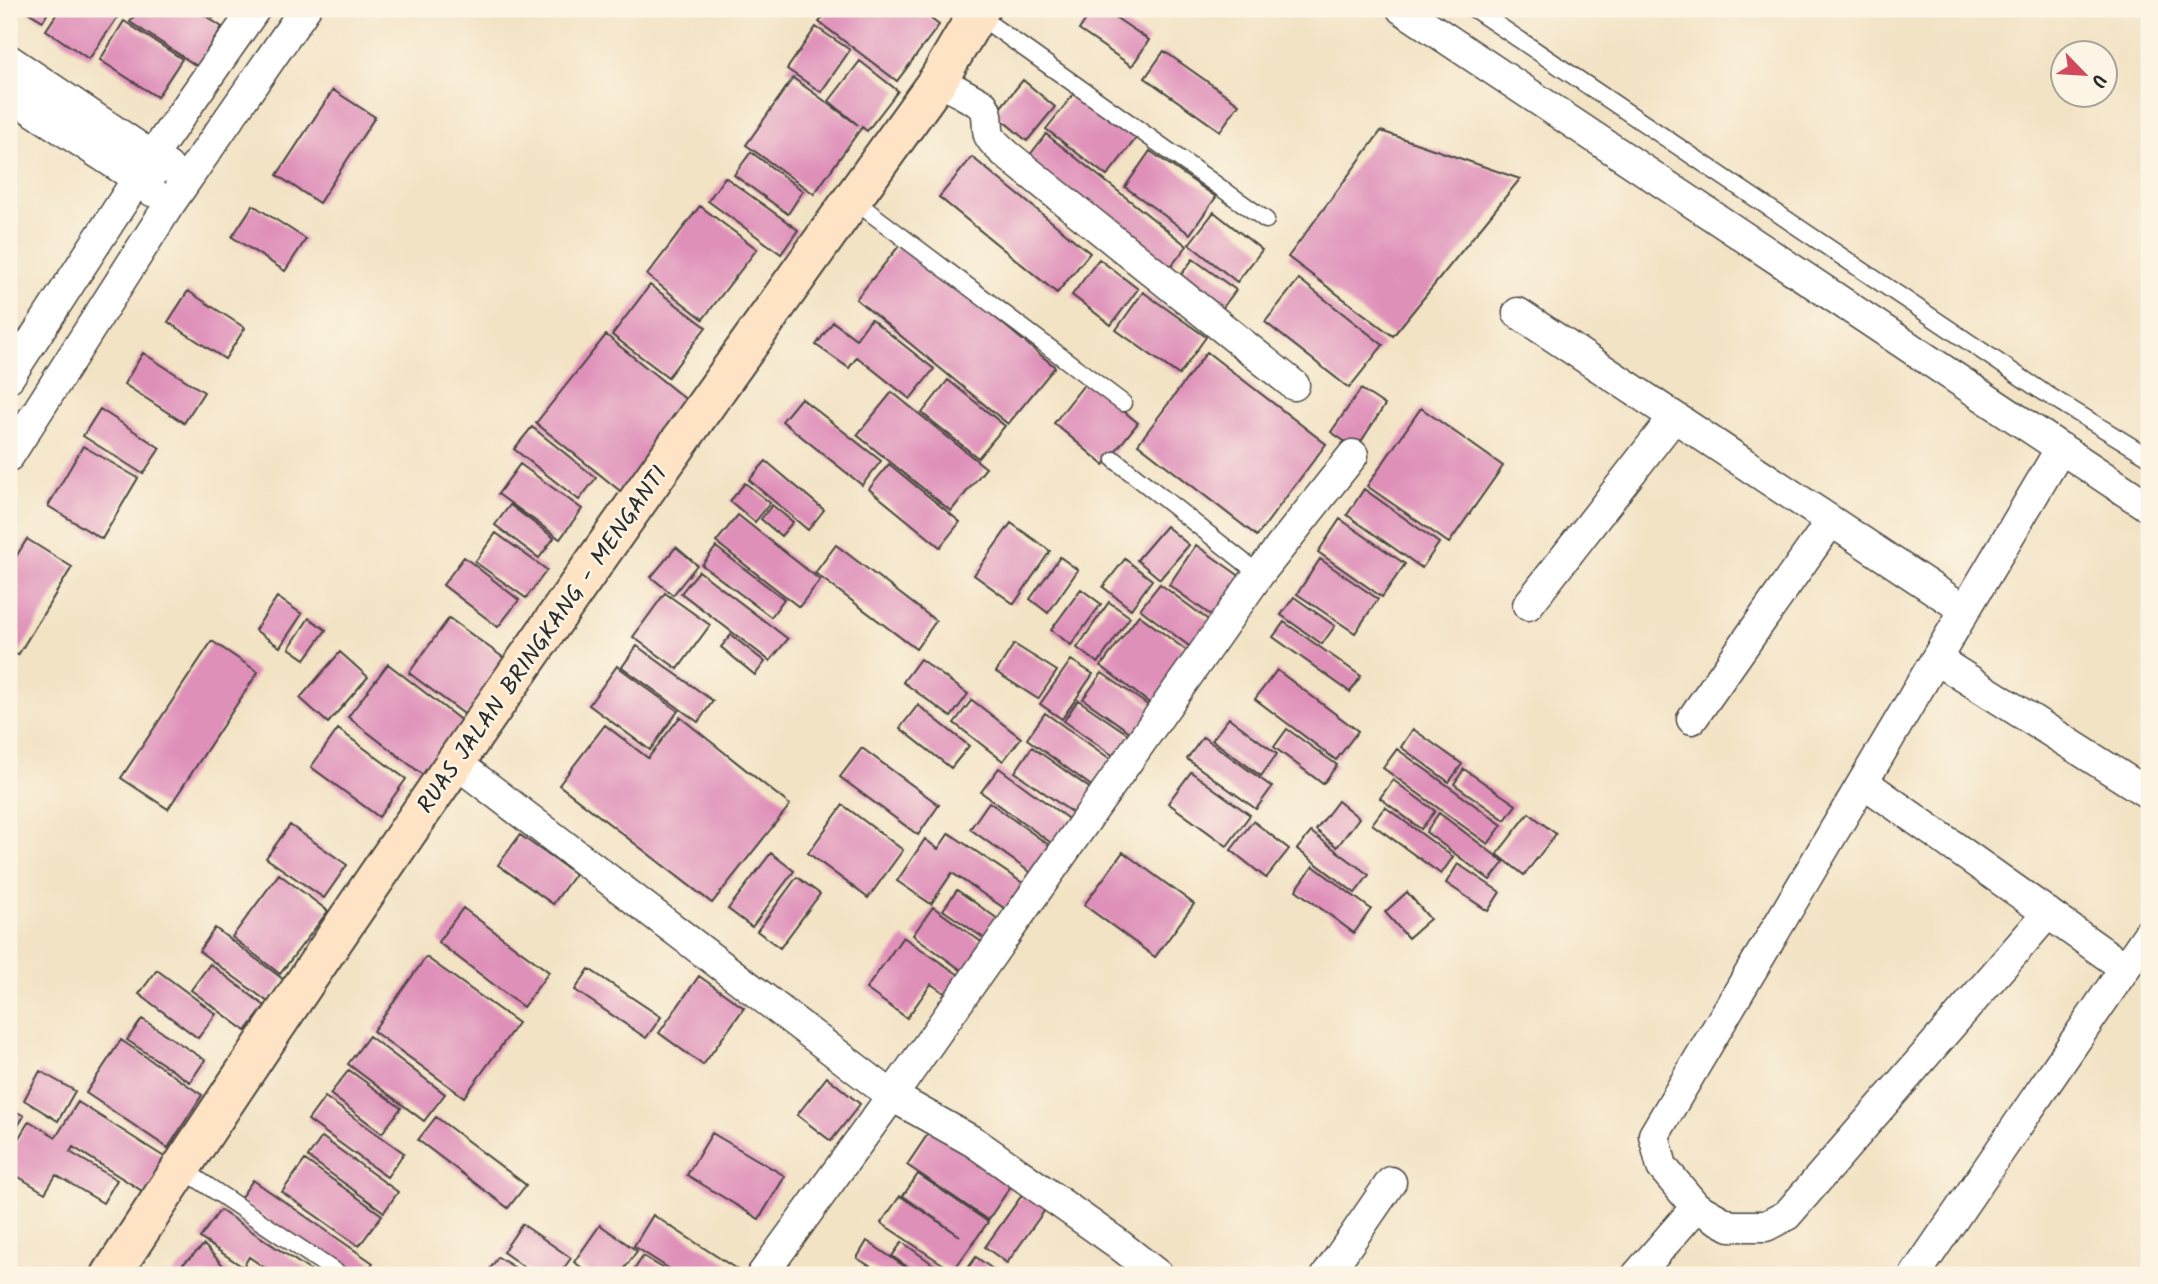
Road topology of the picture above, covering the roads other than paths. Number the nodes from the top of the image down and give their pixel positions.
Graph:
1 (255, 9) edge
2 (305, 9) edge
3 (1402, 9) edge
4 (1474, 9) edge
5 (978, 12) edge
6 (9, 60) edge
7 (938, 80) junction
8 (9, 95) edge
9 (146, 167) junction
10 (186, 181) junction
11 (852, 199) junction
12 (169, 205) junction
13 (1266, 220) dead end
14 (1518, 313) dead end
15 (9, 377) edge
16 (1294, 385) dead end
17 (1123, 404) dead end
18 (1674, 417) junction
19 (2061, 448) junction
20 (1353, 454) dead end
21 (9, 456) edge
22 (2149, 457) edge
23 (1115, 460) dead end
24 (2149, 508) edge
25 (1831, 521) junction
26 (1259, 574) junction
27 (1528, 605) dead end
28 (1965, 610) junction
29 (1936, 659) junction
30 (1692, 719) dead end
31 (456, 762) junction
32 (1864, 782) junction
33 (2149, 794) edge
34 (2048, 914) junction
35 (2149, 933) edge
36 (2125, 968) junction
37 (892, 1096) junction
38 (181, 1168) junction
39 (1391, 1182) dead end
40 (1696, 1206) junction
41 (111, 1275) edge
42 (340, 1275) edge
43 (762, 1275) edge
44 (1158, 1275) edge
45 (1328, 1275) edge
46 (1637, 1275) edge
47 (1914, 1275) edge

1 - 9 street
2 - 10 street
3 - 19 street
4 - 22 lane
5 - 7 main road, RUAS JALAN BRINGKANG - MENGANTI
5 - 13 lane
6 - 9 street
7 - 11 main road, RUAS JALAN BRINGKANG - MENGANTI
7 - 16 street
8 - 9 street
9 - 10 street
9 - 12 street
9 - 15 street
10 - 12 street
11 - 17 lane
11 - 31 main road, RUAS JALAN BRINGKANG - MENGANTI
12 - 21 street
14 - 18 street
18 - 25 street
18 - 27 street
19 - 24 street
19 - 28 street
20 - 26 street
23 - 26 lane
25 - 28 street
25 - 30 street
26 - 37 street
28 - 29 street
29 - 32 street
29 - 33 street
31 - 37 street
31 - 38 main road, RUAS JALAN BRINGKANG - MENGANTI
32 - 34 street
32 - 40 street
34 - 36 street
34 - 40 street
35 - 36 street
36 - 47 street
37 - 43 street
37 - 44 street
38 - 41 main road, RUAS JALAN BRINGKANG - MENGANTI
38 - 42 lane
39 - 45 street
40 - 46 street

